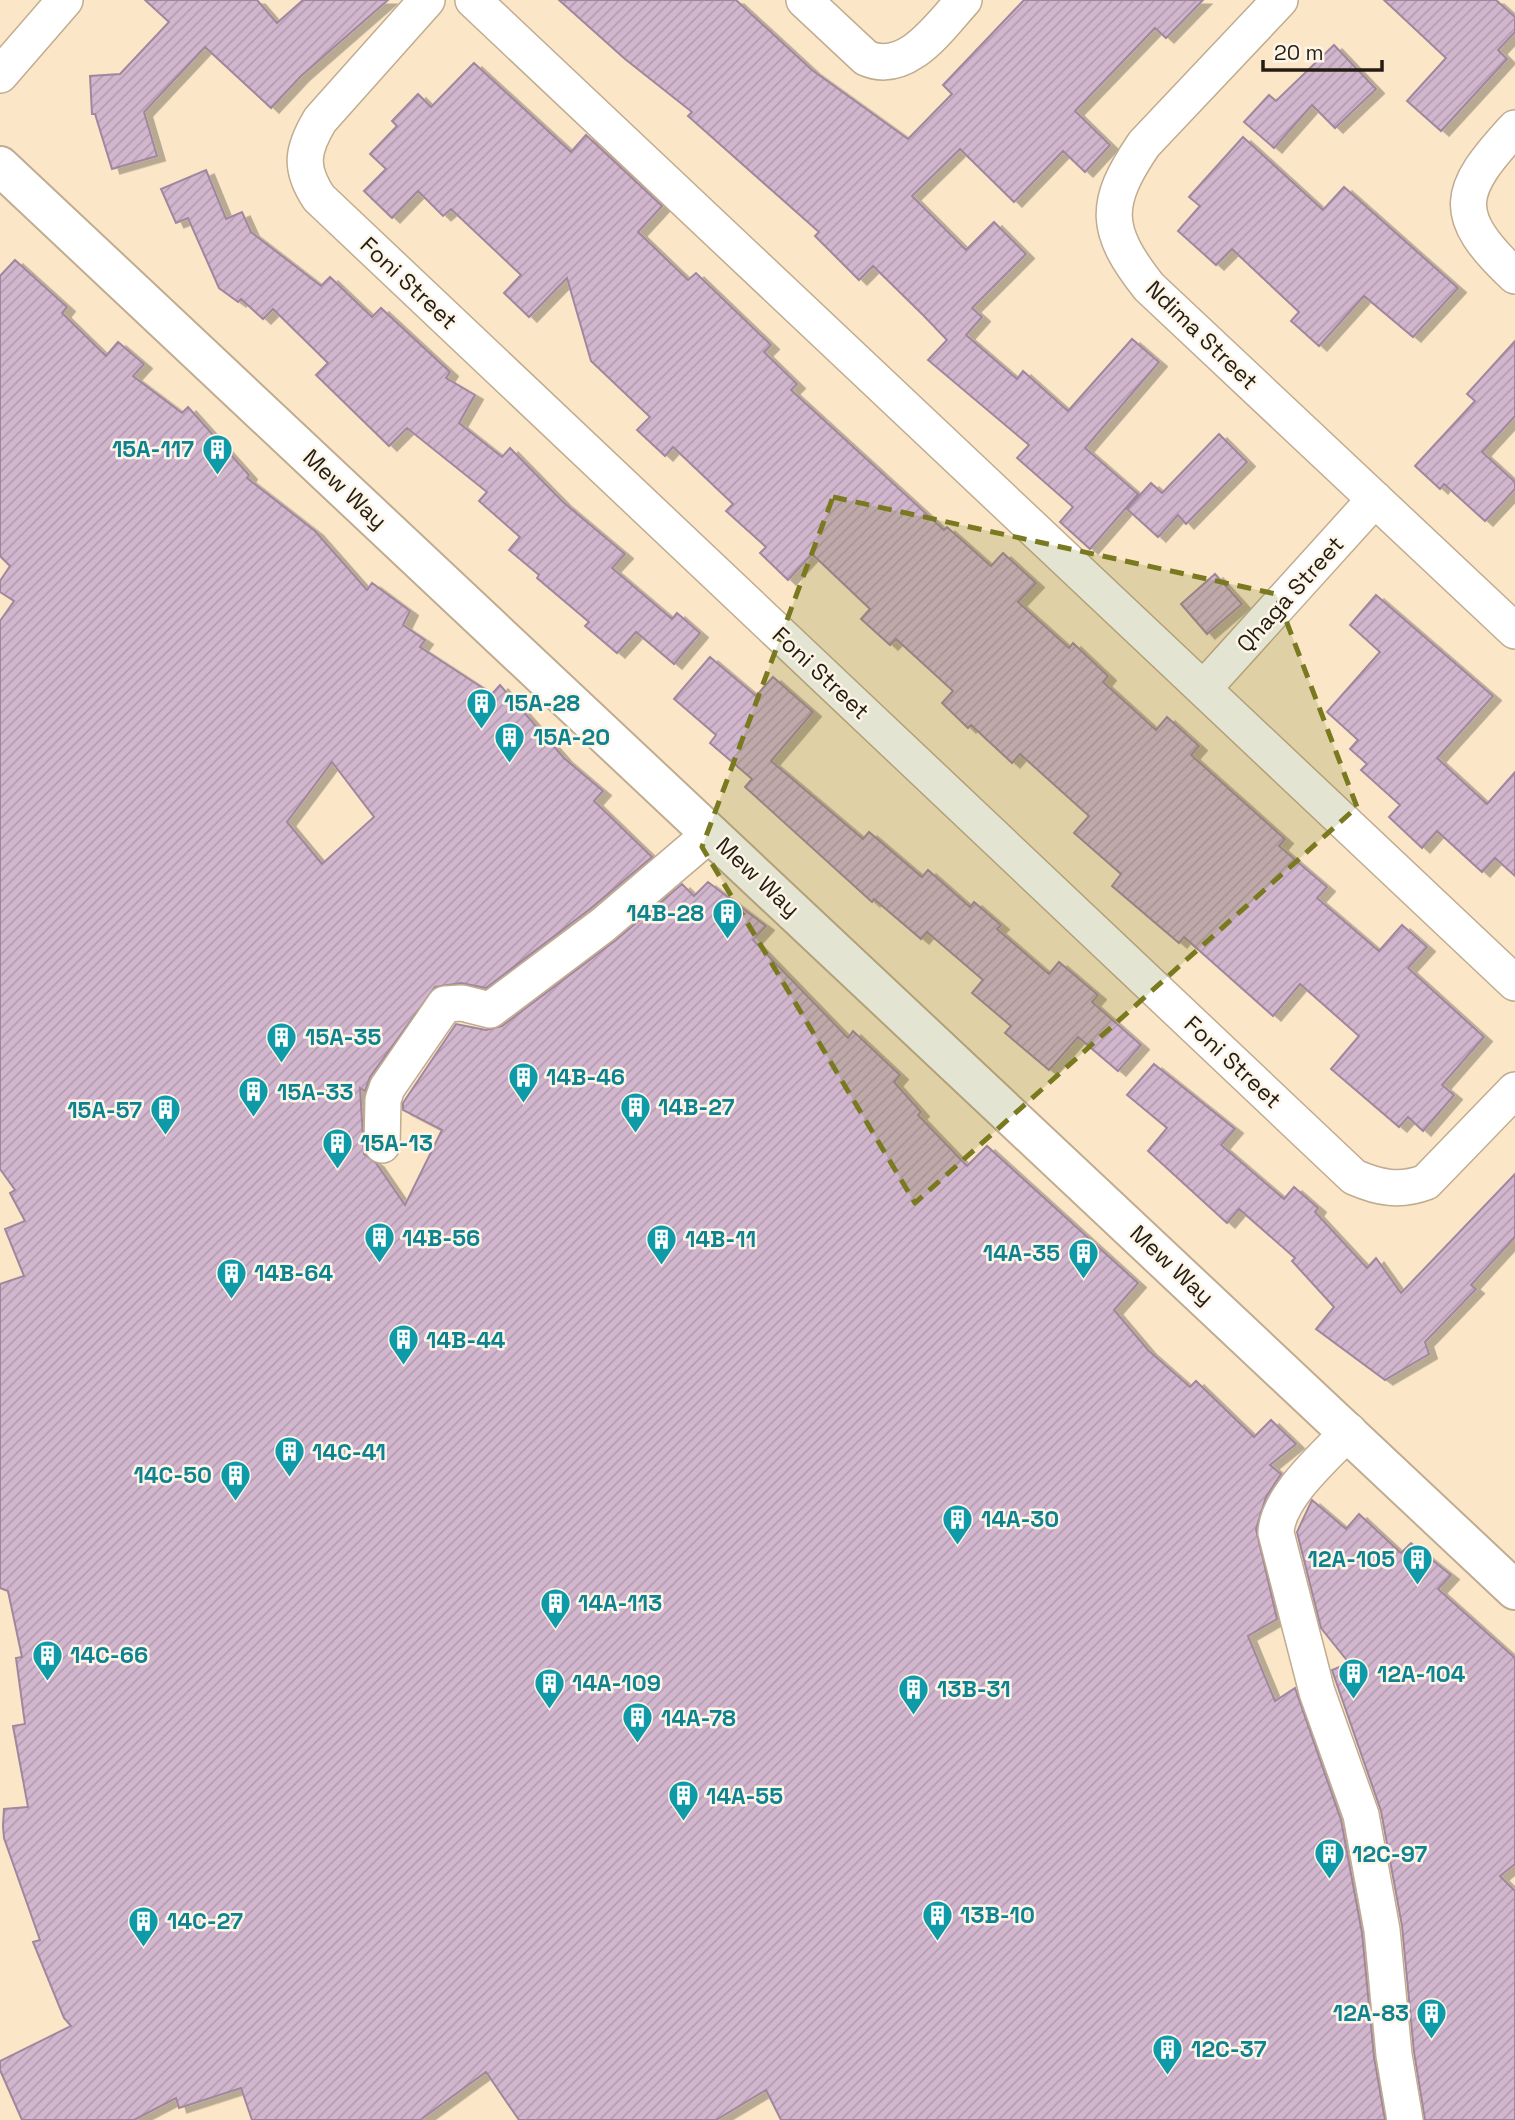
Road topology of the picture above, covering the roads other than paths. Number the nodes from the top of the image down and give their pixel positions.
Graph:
1 (65, 0) edge
2 (427, 0) edge
3 (473, 0) edge
4 (804, 0) edge
5 (964, 0) edge
6 (1280, 0) edge
7 (0, 75) edge
8 (1515, 128) edge
9 (0, 166) edge
10 (1515, 276) edge
11 (1376, 499) junction
12 (1515, 631) edge
13 (1204, 688) junction
14 (711, 833) junction
15 (1515, 983) edge
16 (1515, 1090) edge
17 (382, 1145) dead end
18 (1349, 1431) junction
19 (1515, 1590) edge
20 (1405, 2120) edge

1 - 7 street
2 - 16 street, Foni Street
3 - 13 street
4 - 5 street
6 - 11 street, Ndima Street
8 - 10 street
9 - 14 main road, Mew Way
11 - 12 street, Ndima Street
11 - 13 street, Qhaga Street
13 - 15 street
14 - 17 street
14 - 18 main road, Mew Way
18 - 19 main road, Mew Way
18 - 20 street

